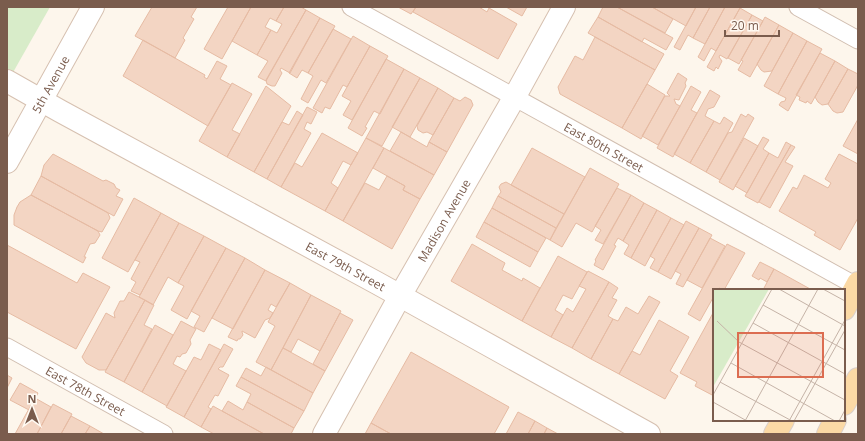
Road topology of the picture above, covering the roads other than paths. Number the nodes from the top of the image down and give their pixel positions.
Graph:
1 (93, 7) edge
2 (351, 7) edge
3 (564, 7) edge
4 (798, 7) edge
5 (858, 40) edge
6 (7, 81) edge
7 (514, 98) junction
8 (41, 101) junction
9 (7, 162) edge
10 (858, 285) edge
11 (400, 296) junction
12 (845, 307) edge
13 (7, 347) edge
14 (858, 379) edge
15 (845, 402) edge
16 (782, 421) edge
17 (834, 421) edge
18 (164, 434) edge
19 (324, 434) edge
20 (649, 434) edge
21 (775, 434) edge
22 (828, 434) edge

1 - 8 main road, 5th Avenue
2 - 7 street, East 80th Street
3 - 7 main road, Madison Avenue
4 - 5 street
6 - 8 main road, East 79th Street
7 - 10 street, East 80th Street
7 - 11 main road, Madison Avenue
8 - 9 main road, 5th Avenue
8 - 11 main road, East 79th Street
10 - 12 main road
11 - 19 main road, Madison Avenue
11 - 20 main road, East 79th Street
13 - 18 street, East 78th Street
14 - 15 main road
16 - 21 main road
17 - 22 main road

